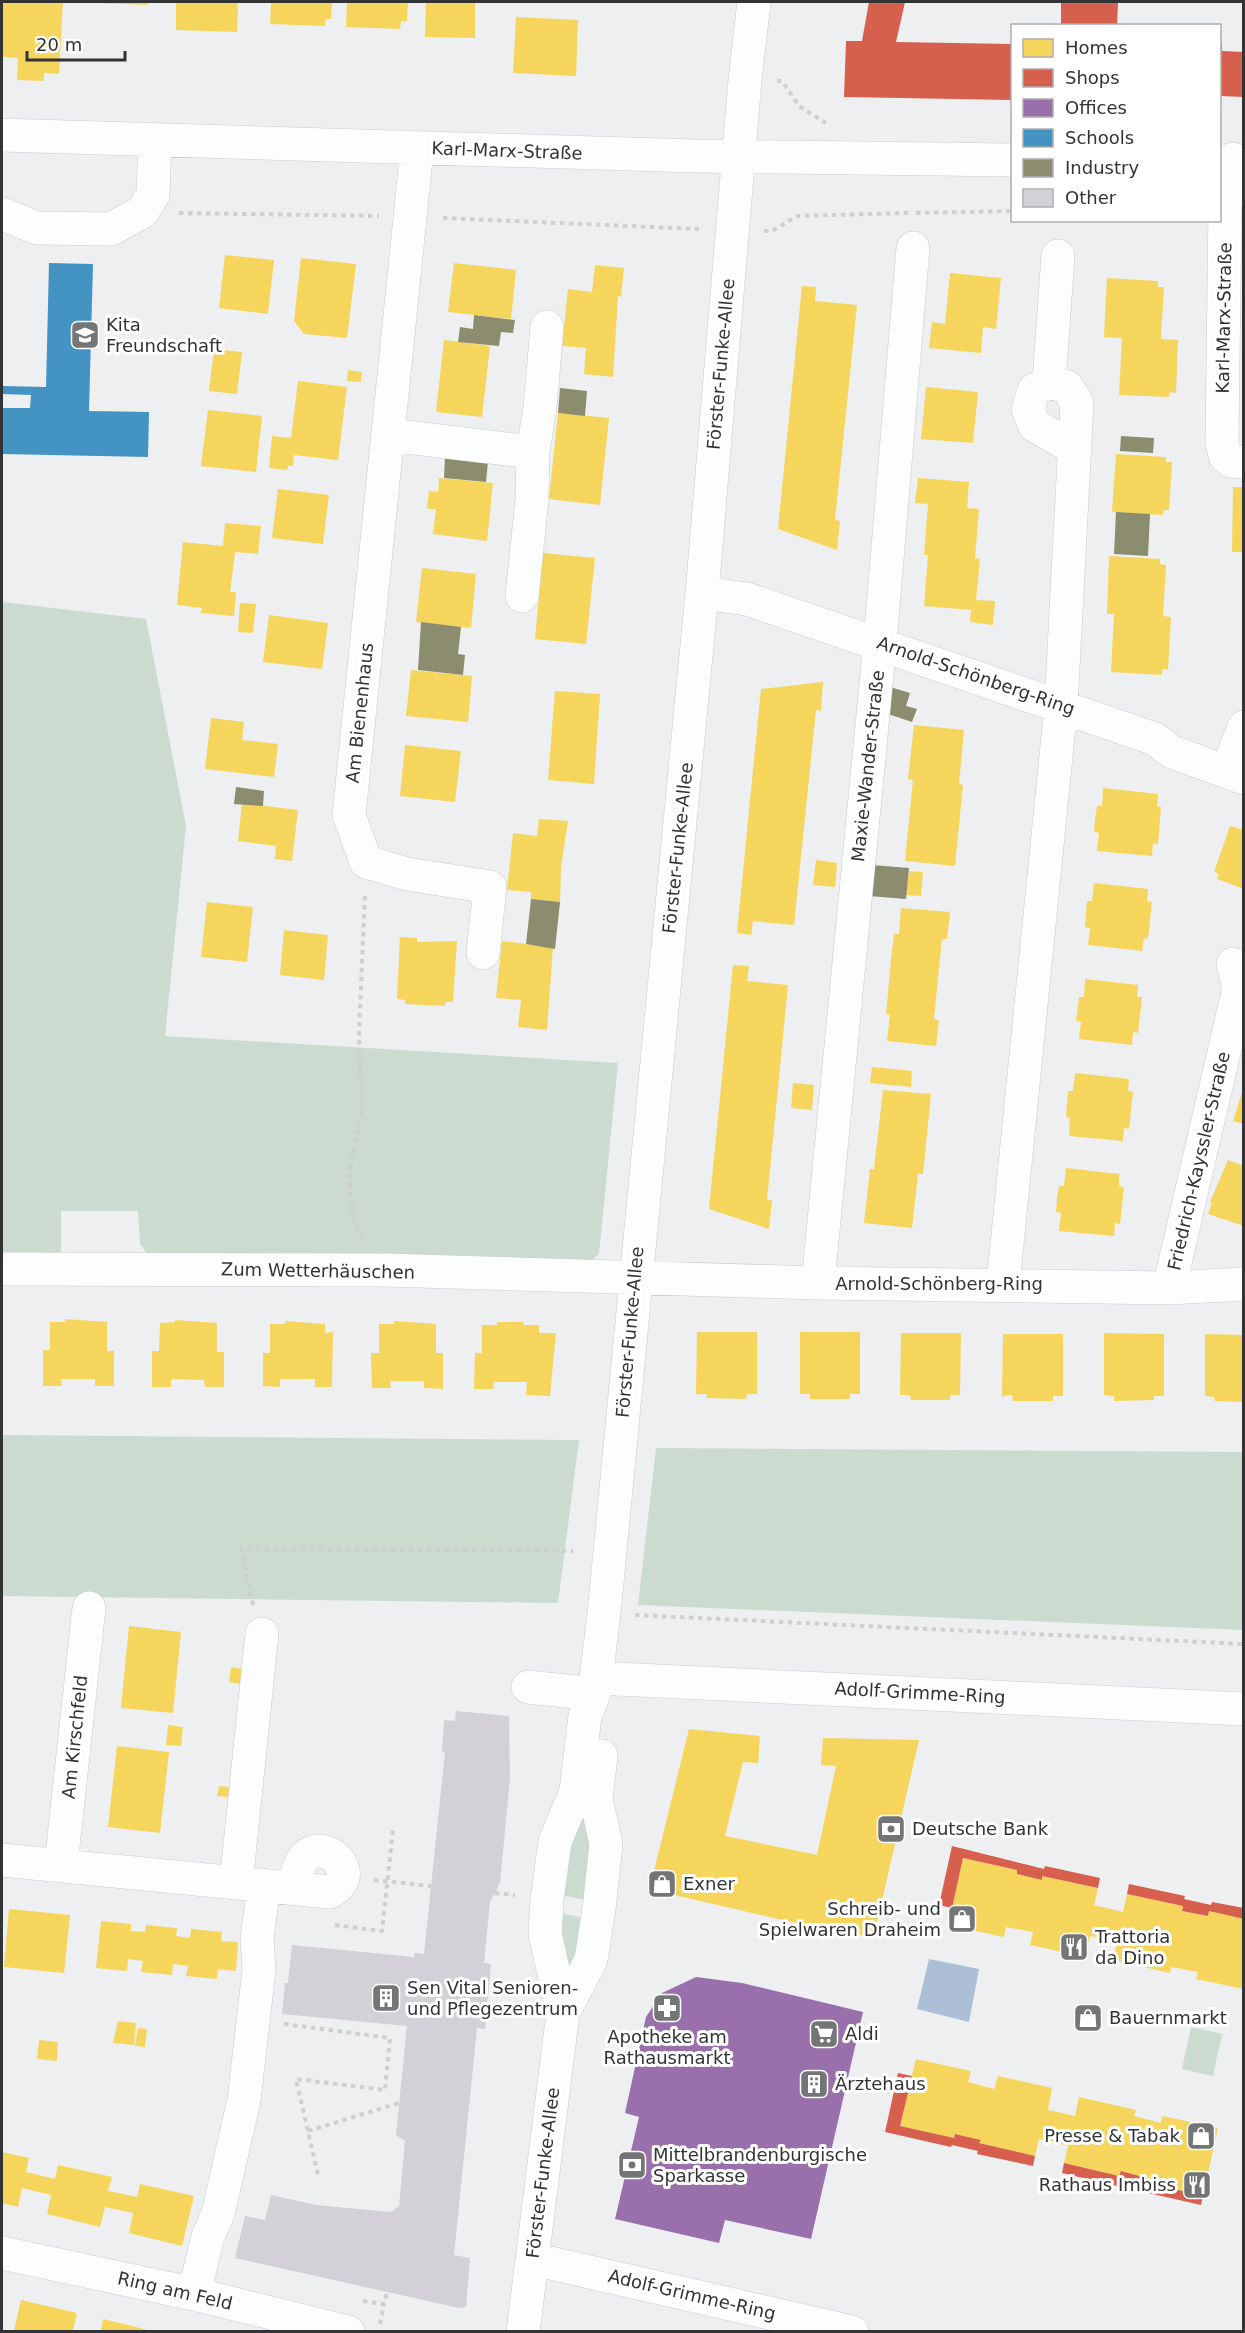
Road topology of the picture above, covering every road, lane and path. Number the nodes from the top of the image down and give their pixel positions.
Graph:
1 (754, 2) edge
2 (2, 135) edge
3 (155, 141) junction
4 (417, 148) junction
5 (738, 157) junction
6 (1011, 160) edge
7 (1232, 160) edge
8 (1011, 211) edge
9 (142, 212) junction
10 (2, 214) edge
11 (411, 217) junction
12 (732, 230) junction
13 (913, 248) dead end
14 (1058, 256) dead end
15 (547, 327) dead end
16 (388, 435) junction
17 (532, 452) junction
18 (1244, 462) edge
19 (702, 593) junction
20 (522, 596) dead end
21 (880, 643) junction
22 (1061, 706) junction
23 (1244, 727) edge
24 (1235, 775) edge
25 (366, 862) junction
26 (483, 953) dead end
27 (1233, 964) dead end
28 (2, 1269) edge
29 (384, 1270) junction
30 (634, 1277) junction
31 (818, 1284) junction
32 (1003, 1284) junction
33 (1244, 1284) edge
34 (1169, 1288) junction
35 (573, 1551) dead end
36 (89, 1608) dead end
37 (631, 1615) dead end
38 (262, 1634) joint
39 (1244, 1644) edge
40 (595, 1686) junction
41 (528, 1687) dead end
42 (1244, 1709) edge
43 (393, 1830) dead end
44 (2, 1860) edge
45 (61, 1865) junction
46 (343, 1878) joint
47 (387, 1881) junction
48 (265, 1885) junction
49 (431, 1886) dead end
50 (327, 1924) dead end
51 (563, 2013) junction
52 (272, 2022) dead end
53 (399, 2103) dead end
54 (308, 2131) junction
55 (318, 2175) dead end
56 (2, 2253) edge
57 (533, 2259) junction
58 (387, 2293) dead end
59 (194, 2294) junction
60 (359, 2301) dead end
61 (384, 2304) junction
62 (380, 2326) dead end
63 (348, 2331) edge
64 (523, 2331) edge
65 (852, 2331) edge

1 - 5 street, Förster-Funke-Allee
2 - 3 street, Karl-Marx-Straße
3 - 4 street, Karl-Marx-Straße
3 - 9 street
4 - 5 street, Karl-Marx-Straße
4 - 11 street, Am Bienenhaus
5 - 6 street, Karl-Marx-Straße
5 - 12 street, Förster-Funke-Allee
7 - 18 street, Karl-Marx-Straße
8 - 12 path
9 - 10 street
9 - 11 path
11 - 12 path
11 - 16 street, Am Bienenhaus
12 - 19 street, Förster-Funke-Allee
13 - 21 street, Maxie-Wander-Straße
14 - 22 street
15 - 17 street
16 - 17 street
16 - 25 street, Am Bienenhaus
17 - 20 street
19 - 21 street, Arnold-Schönberg-Ring
19 - 30 street, Förster-Funke-Allee
21 - 22 street, Arnold-Schönberg-Ring
21 - 31 street, Maxie-Wander-Straße
22 - 24 street, Arnold-Schönberg-Ring
22 - 32 street
23 - 24 street
25 - 26 street
25 - 29 path
27 - 34 street, Friedrich-Kayssler-Straße
28 - 29 street, Zum Wetterhäuschen
29 - 30 street, Zum Wetterhäuschen
30 - 31 street, Arnold-Schönberg-Ring
30 - 40 street, Förster-Funke-Allee
31 - 32 street, Arnold-Schönberg-Ring
32 - 34 street, Arnold-Schönberg-Ring
33 - 34 street, Arnold-Schönberg-Ring
35 - 38 path
36 - 45 street, Am Kirschfeld
37 - 39 path
38 - 48 street
40 - 41 street, Adolf-Grimme-Ring
40 - 42 street, Adolf-Grimme-Ring
40 - 51 street, Förster-Funke-Allee
40 - 51 street, Förster-Funke-Allee
43 - 47 path
44 - 45 street
45 - 48 street
46 - 47 path
46 - 48 street
47 - 49 path
47 - 50 path
48 - 59 street
51 - 57 street, Förster-Funke-Allee
52 - 54 path
53 - 54 path
54 - 55 path
56 - 59 street, Ring am Feld
57 - 64 street, Förster-Funke-Allee
57 - 65 street, Adolf-Grimme-Ring
58 - 61 path
59 - 63 street, Ring am Feld
60 - 61 path
61 - 62 path

